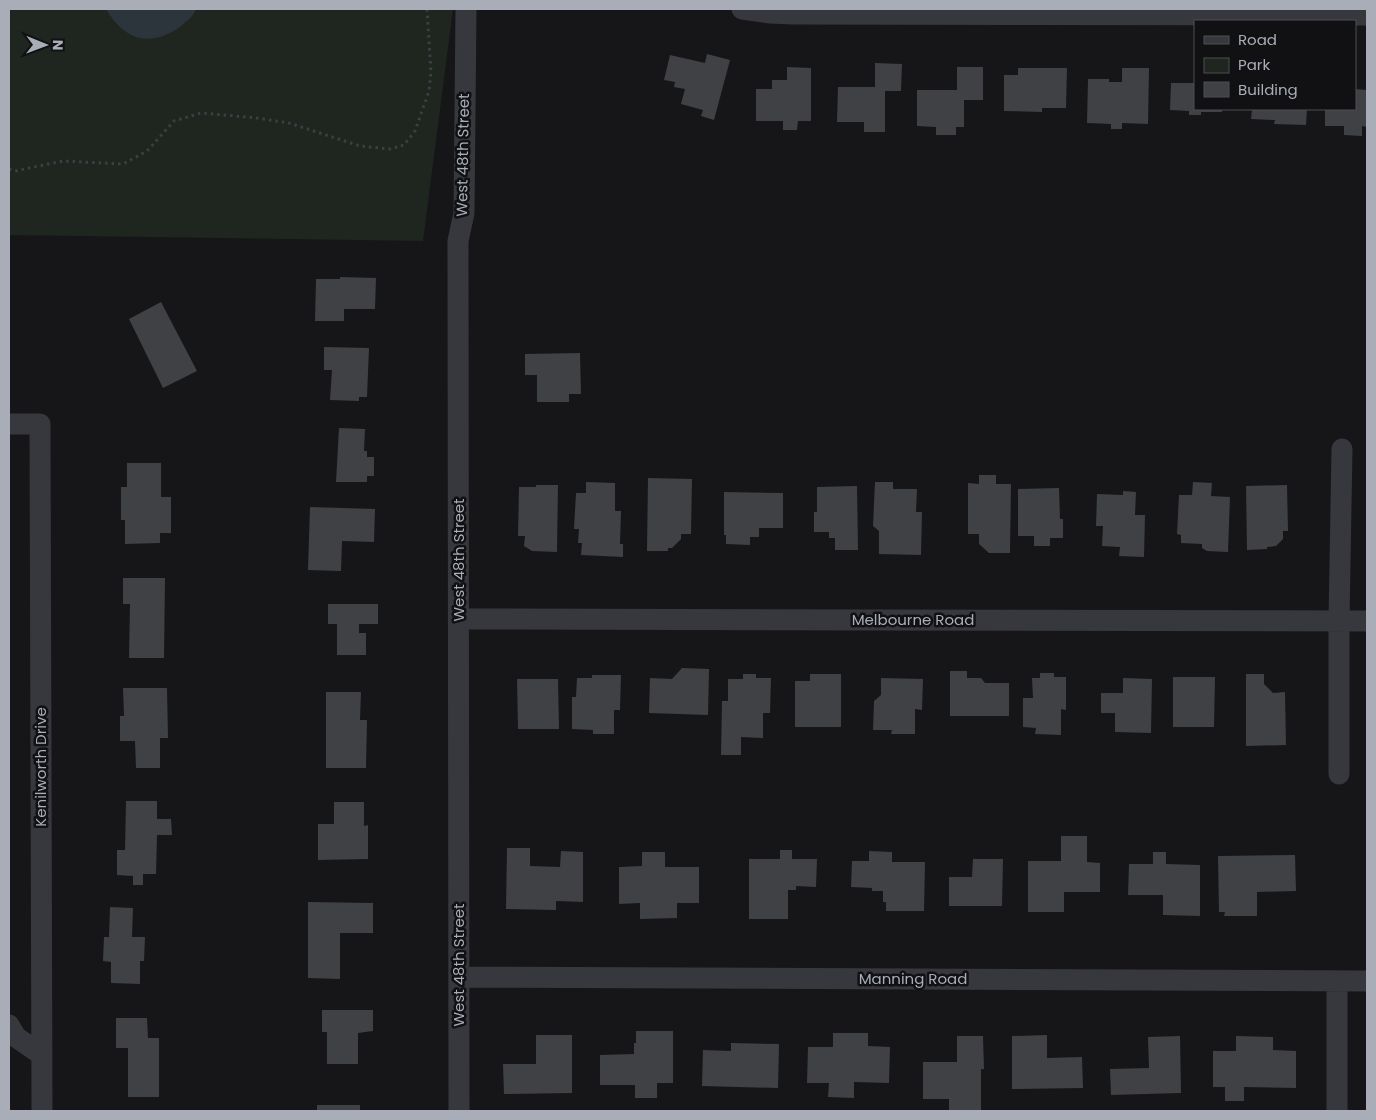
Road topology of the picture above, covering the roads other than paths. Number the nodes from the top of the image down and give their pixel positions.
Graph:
1 (466, 9) edge
2 (742, 9) edge
3 (1230, 12) edge
4 (1367, 15) edge
5 (9, 424) edge
6 (1342, 449) dead end
7 (459, 619) junction
8 (1339, 621) junction
9 (1367, 621) edge
10 (1339, 774) dead end
11 (459, 977) junction
12 (1337, 980) junction
13 (1367, 980) edge
14 (9, 1025) edge
15 (42, 1055) junction
16 (42, 1111) edge
17 (459, 1111) edge
18 (1337, 1111) edge

1 - 7 street, West 48th Street
2 - 3 street
3 - 4 street
5 - 15 street, Kenilworth Drive
6 - 8 street
7 - 8 street, Melbourne Road
7 - 11 street, West 48th Street
8 - 9 street, Melbourne Road
8 - 10 street
11 - 12 street, Manning Road
11 - 17 street, West 48th Street
12 - 13 street, Manning Road
12 - 18 street
14 - 15 street
15 - 16 street, Kenilworth Drive

